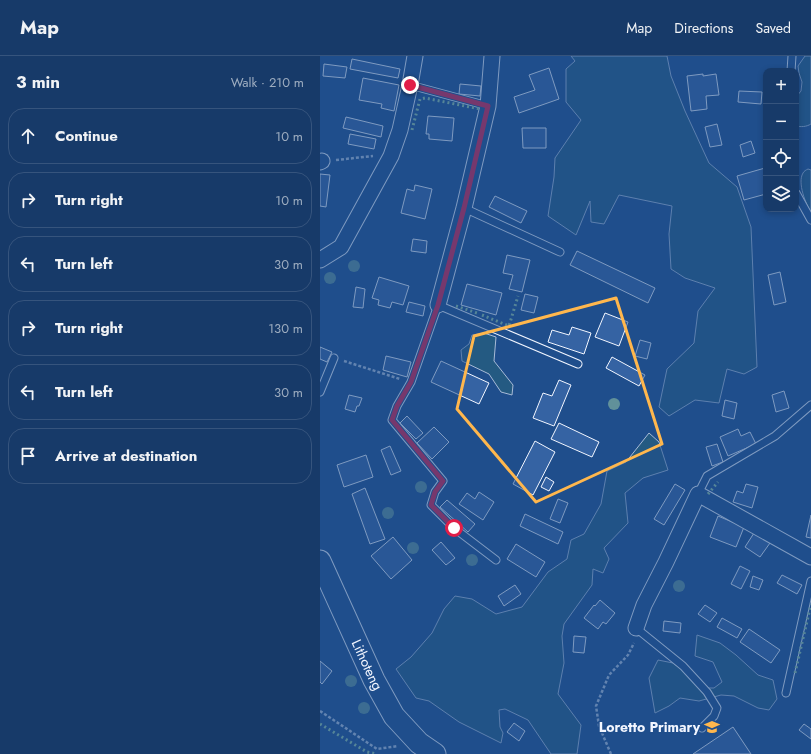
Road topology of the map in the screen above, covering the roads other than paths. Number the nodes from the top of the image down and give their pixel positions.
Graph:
1 (415, 56) edge
2 (492, 56) edge
3 (792, 56) edge
4 (791, 68) edge
5 (410, 85) junction
6 (488, 106) junction
7 (799, 198) edge
8 (464, 208) junction
9 (811, 220) edge
10 (560, 252) dead end
11 (320, 260) edge
12 (438, 305) junction
13 (334, 358) road end
14 (578, 364) dead end
15 (320, 392) edge
16 (811, 405) edge
17 (698, 494) junction
18 (811, 557) edge
19 (496, 560) dead end
20 (320, 561) edge
21 (811, 580) edge
22 (636, 628) joint
23 (786, 693) dead end
24 (702, 728) dead end
25 (427, 749) edge

1 - 5 street
2 - 6 street
3 - 4 lane
5 - 6 lane
5 - 11 street
6 - 8 street
7 - 9 lane
8 - 10 lane
8 - 12 street
12 - 14 lane
12 - 19 lane
13 - 15 lane
16 - 17 lane
17 - 18 street
17 - 22 street
20 - 25 main road, Lithoteng
21 - 23 lane
22 - 24 lane

